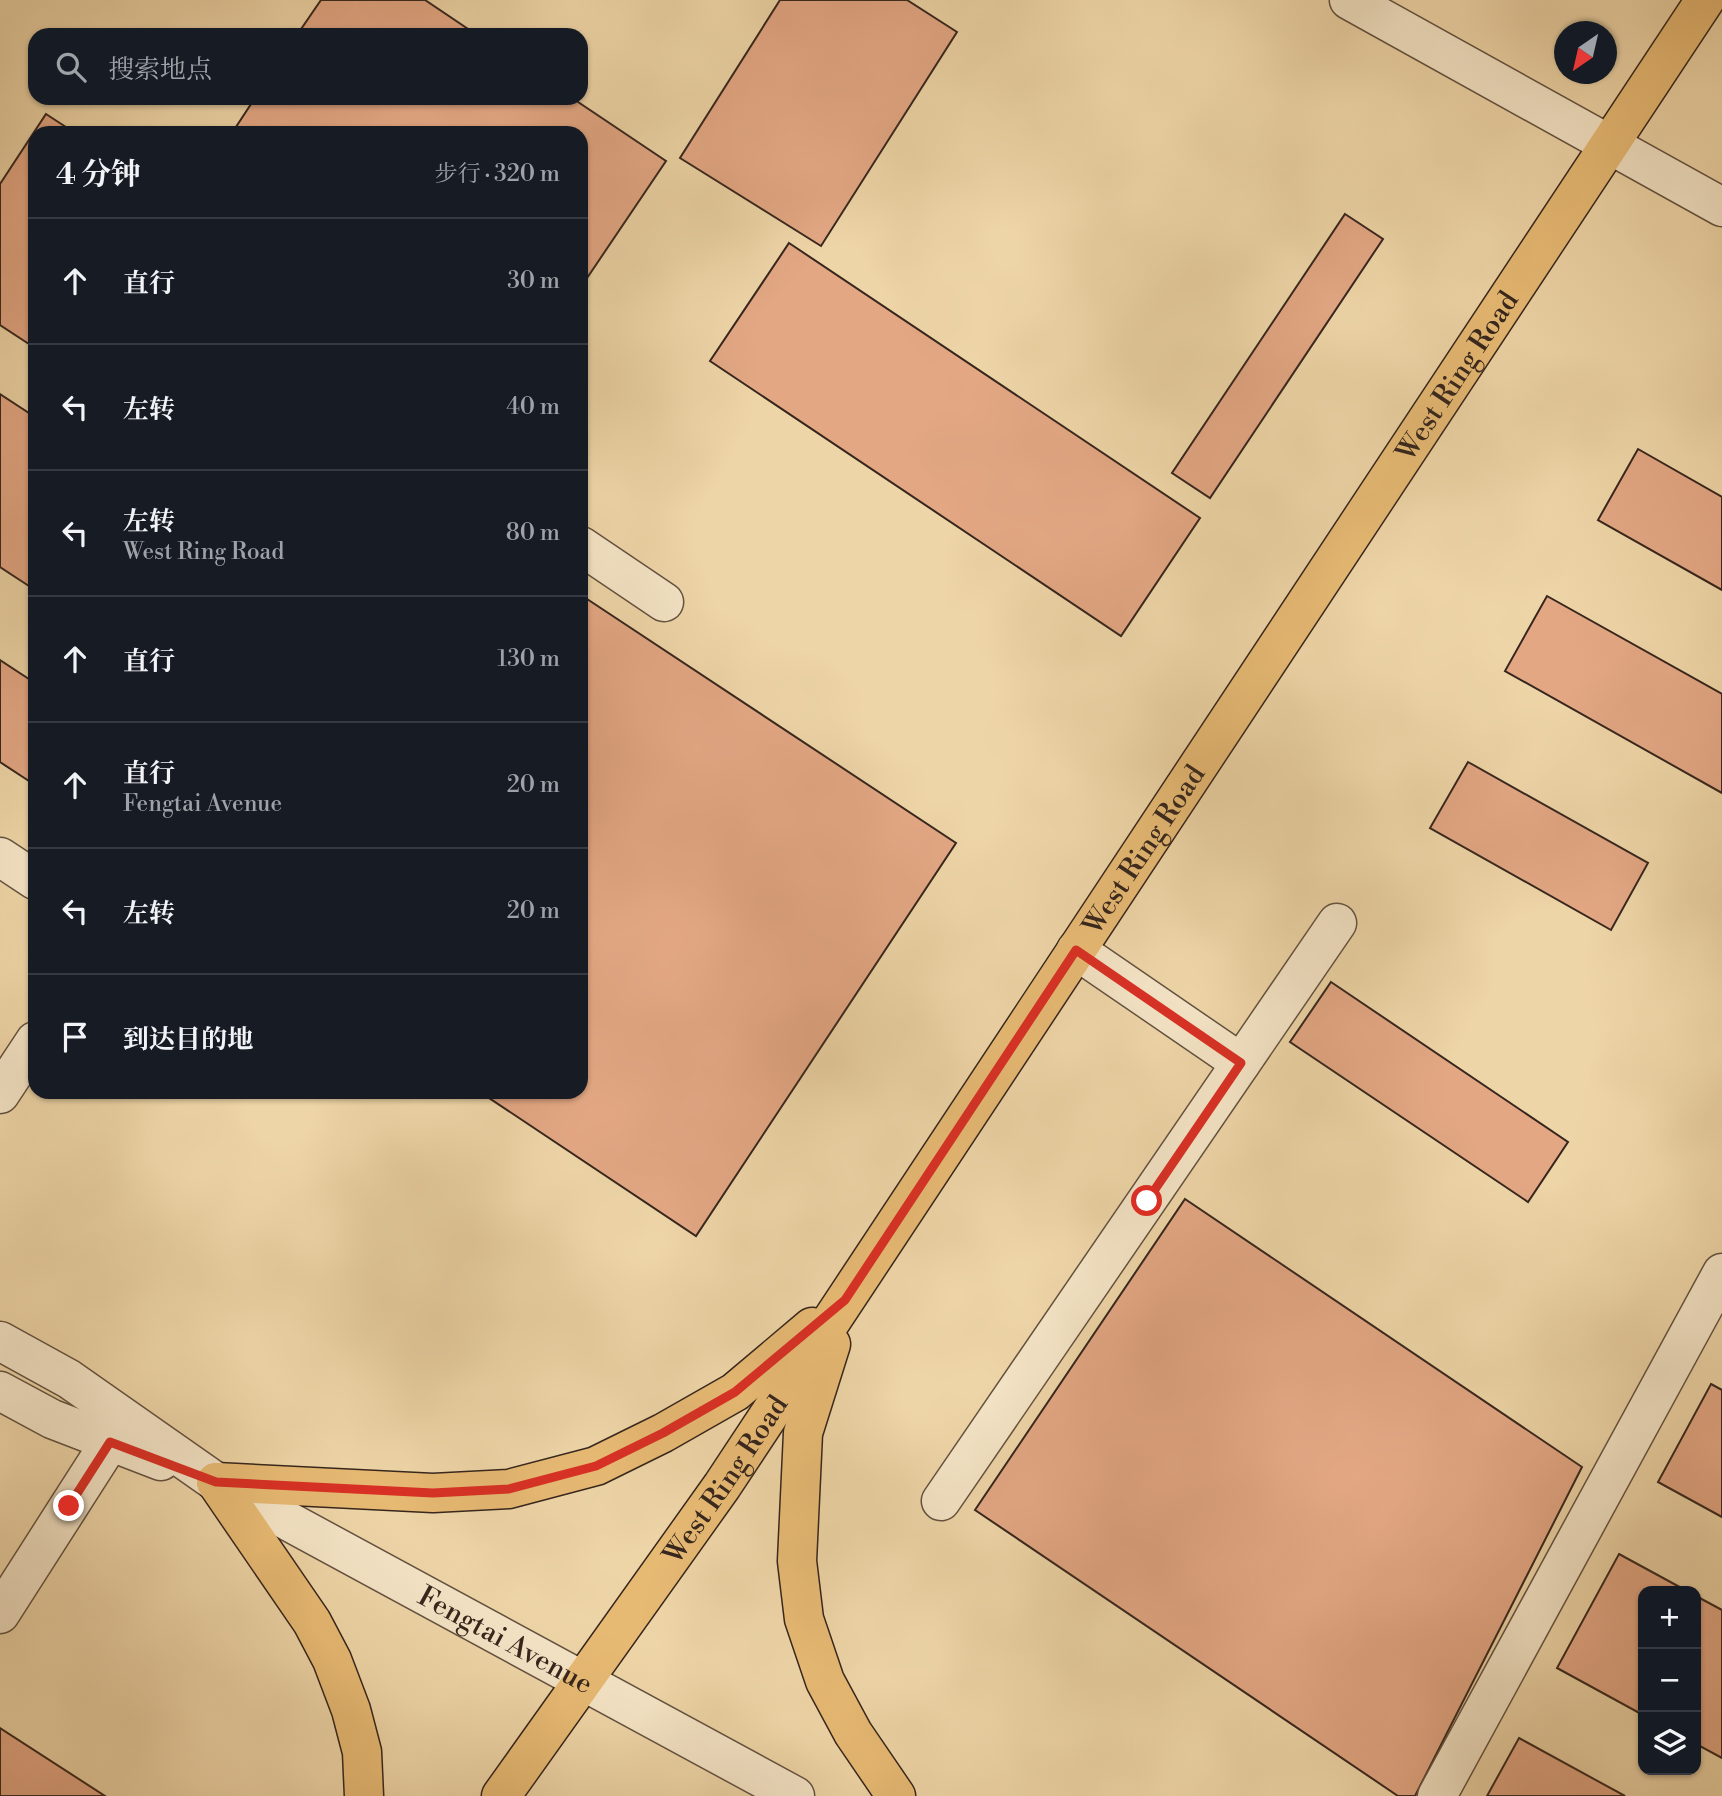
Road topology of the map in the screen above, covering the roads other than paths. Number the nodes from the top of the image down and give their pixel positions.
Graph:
1 (1349, 0) edge
2 (1705, 0) edge
3 (1609, 144) junction
4 (1722, 207) edge
5 (588, 551) edge
6 (664, 602) dead end
7 (0, 857) edge
8 (28, 875) edge
9 (1337, 923) dead end
10 (1076, 950) junction
11 (28, 1052) edge
12 (1241, 1063) junction
13 (0, 1094) edge
14 (1722, 1273) edge
15 (845, 1300) junction
16 (0, 1341) edge
17 (0, 1391) edge
18 (110, 1442) junction
19 (216, 1482) junction
20 (942, 1501) dead end
21 (0, 1614) edge
22 (582, 1681) junction
23 (364, 1796) edge
24 (501, 1796) edge
25 (794, 1796) edge
26 (896, 1796) edge
27 (1437, 1796) edge

1 - 3 street
2 - 3 main road, West Ring Road
3 - 4 street
3 - 10 main road, West Ring Road
5 - 6 street
7 - 8 street
9 - 12 street
10 - 12 street
10 - 15 main road, West Ring Road
11 - 13 street
12 - 20 street
14 - 27 street
15 - 19 main road
15 - 22 main road, West Ring Road
15 - 26 main road
16 - 19 street, Fengtai Avenue
17 - 18 street, Fengtai Avenue
18 - 19 street, Fengtai Avenue
18 - 21 street
19 - 22 street, Fengtai Avenue
19 - 23 main road
22 - 24 main road, West Ring Road
22 - 25 street, Fengtai Avenue

